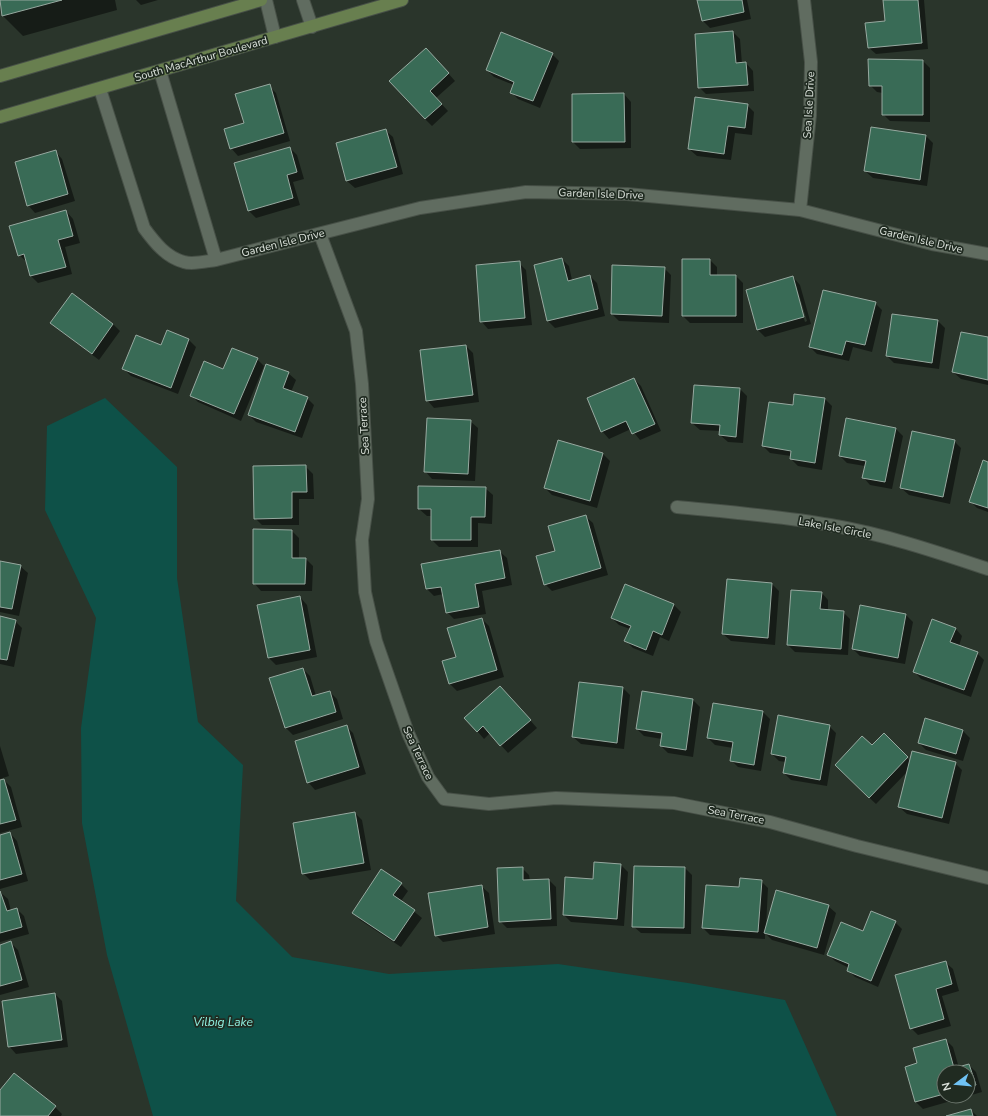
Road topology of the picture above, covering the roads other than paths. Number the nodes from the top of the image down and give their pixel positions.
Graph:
1 (261, 0) edge
2 (266, 0) edge
3 (303, 0) edge
4 (402, 0) edge
5 (804, 0) edge
6 (312, 27) junction
7 (275, 38) junction
8 (160, 71) junction
9 (0, 76) edge
10 (100, 88) junction
11 (0, 117) edge
12 (800, 210) junction
13 (320, 234) junction
14 (988, 254) edge
15 (216, 260) junction
16 (677, 507) dead end
17 (988, 569) edge
18 (988, 878) edge

1 - 9 main road
2 - 7 street
3 - 6 street
4 - 6 main road, South MacArthur Boulevard
5 - 12 street, Sea Isle Drive
6 - 7 main road, South MacArthur Boulevard
7 - 8 main road, South MacArthur Boulevard
8 - 10 main road, South MacArthur Boulevard
8 - 15 street
10 - 11 main road, South MacArthur Boulevard
10 - 15 street, Garden Isle Drive
12 - 13 street, Garden Isle Drive
12 - 14 street, Garden Isle Drive
13 - 15 street, Garden Isle Drive
13 - 18 street, Sea Terrace
16 - 17 street, Lake Isle Circle

